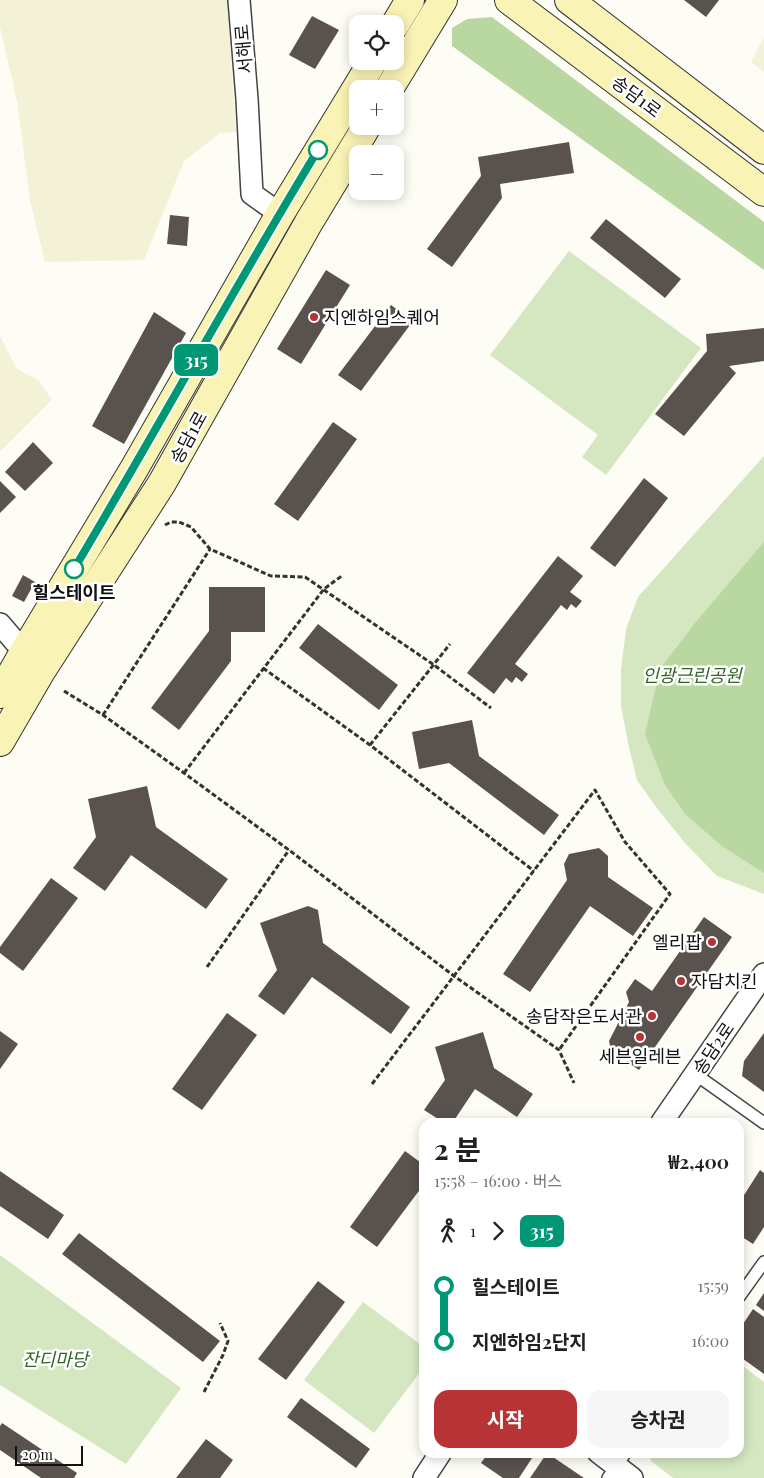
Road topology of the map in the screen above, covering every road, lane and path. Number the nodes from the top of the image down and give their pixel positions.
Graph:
1 (239, 0) edge
2 (410, 0) edge
3 (443, 0) edge
4 (509, 0) edge
5 (569, 0) edge
6 (401, 15) edge
7 (368, 70) edge
8 (394, 80) edge
9 (362, 135) edge
10 (764, 150) edge
11 (764, 192) edge
12 (280, 214) junction
13 (158, 528) dead end
14 (210, 549) junction
15 (343, 575) dead end
16 (324, 589) junction
17 (0, 624) edge
18 (450, 644) dead end
19 (24, 652) junction
20 (434, 665) junction
21 (263, 668) junction
22 (64, 691) dead end
23 (0, 694) edge
24 (491, 708) dead end
25 (103, 715) junction
26 (0, 742) edge
27 (370, 746) junction
28 (184, 773) junction
29 (289, 850) junction
30 (534, 871) junction
31 (207, 967) dead end
32 (764, 974) edge
33 (454, 976) junction
34 (559, 1050) junction
35 (695, 1074) junction
36 (574, 1083) dead end
37 (372, 1084) dead end
38 (665, 1118) edge
39 (764, 1123) edge
40 (764, 1262) edge
41 (744, 1290) edge
42 (220, 1324) dead end
43 (204, 1392) dead end
44 (437, 1458) edge
45 (606, 1458) edge
46 (621, 1469) edge
47 (424, 1478) edge

1 - 12 street, 서해로
2 - 6 main road
3 - 8 main road
4 - 11 main road, 송담1로
5 - 10 main road, 송담1로
7 - 12 main road, 송담1로
9 - 26 main road, 송담1로
12 - 19 main road, 송담1로
13 - 14 path
14 - 16 path
14 - 25 path
15 - 16 path
16 - 20 path
16 - 21 path
17 - 19 street
18 - 20 path
19 - 23 main road, 송담1로
20 - 24 path
20 - 27 path
21 - 27 path
21 - 28 path
22 - 25 path
25 - 28 path
27 - 30 path
28 - 29 path
29 - 31 path
29 - 33 path
30 - 33 path
30 - 34 path
32 - 35 street, 송담2로
33 - 34 path
33 - 37 path
34 - 36 path
35 - 38 street, 송담2로
35 - 39 lane
40 - 41 lane
42 - 43 path
44 - 47 street
45 - 46 street

